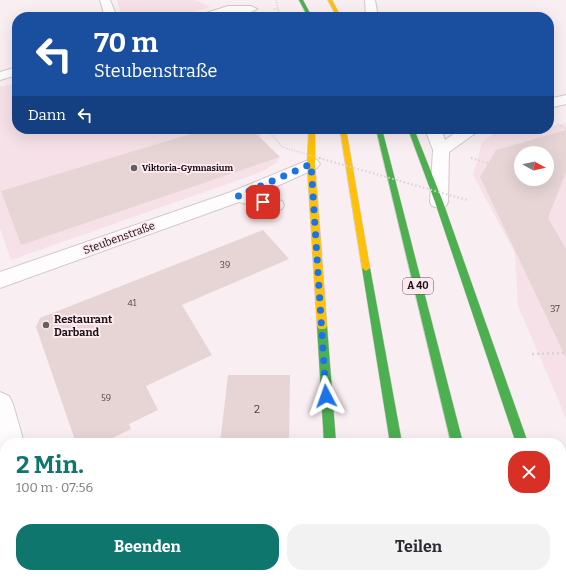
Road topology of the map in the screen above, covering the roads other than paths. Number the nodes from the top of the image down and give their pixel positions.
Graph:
1 (105, 0) edge
2 (301, 0) edge
3 (330, 0) edge
4 (370, 0) edge
5 (250, 9) dead end
6 (109, 12) edge
7 (219, 12) edge
8 (308, 12) edge
9 (336, 12) edge
10 (371, 12) edge
11 (12, 73) edge
12 (0, 76) edge
13 (566, 99) edge
14 (554, 103) edge
15 (312, 134) edge
16 (344, 134) edge
17 (380, 134) edge
18 (413, 134) edge
19 (435, 134) edge
20 (464, 134) edge
21 (441, 150) junction
22 (311, 164) junction
23 (238, 196) junction
24 (439, 202) junction
25 (275, 205) dead end
26 (0, 280) edge
27 (0, 404) edge
28 (9, 438) edge
29 (330, 438) edge
30 (395, 438) edge
31 (455, 438) edge
32 (520, 438) edge

1 - 6 street
2 - 8 main road
3 - 9 main road
4 - 10 street
5 - 7 street
11 - 12 street
13 - 14 street
15 - 22 main road
16 - 30 main road
17 - 31 main road, A 40
18 - 24 main road
19 - 21 street
20 - 21 street
21 - 24 street
22 - 23 street, Steubenstraße
22 - 29 main road
23 - 25 street
23 - 26 street, Steubenstraße
24 - 32 main road
27 - 28 street

